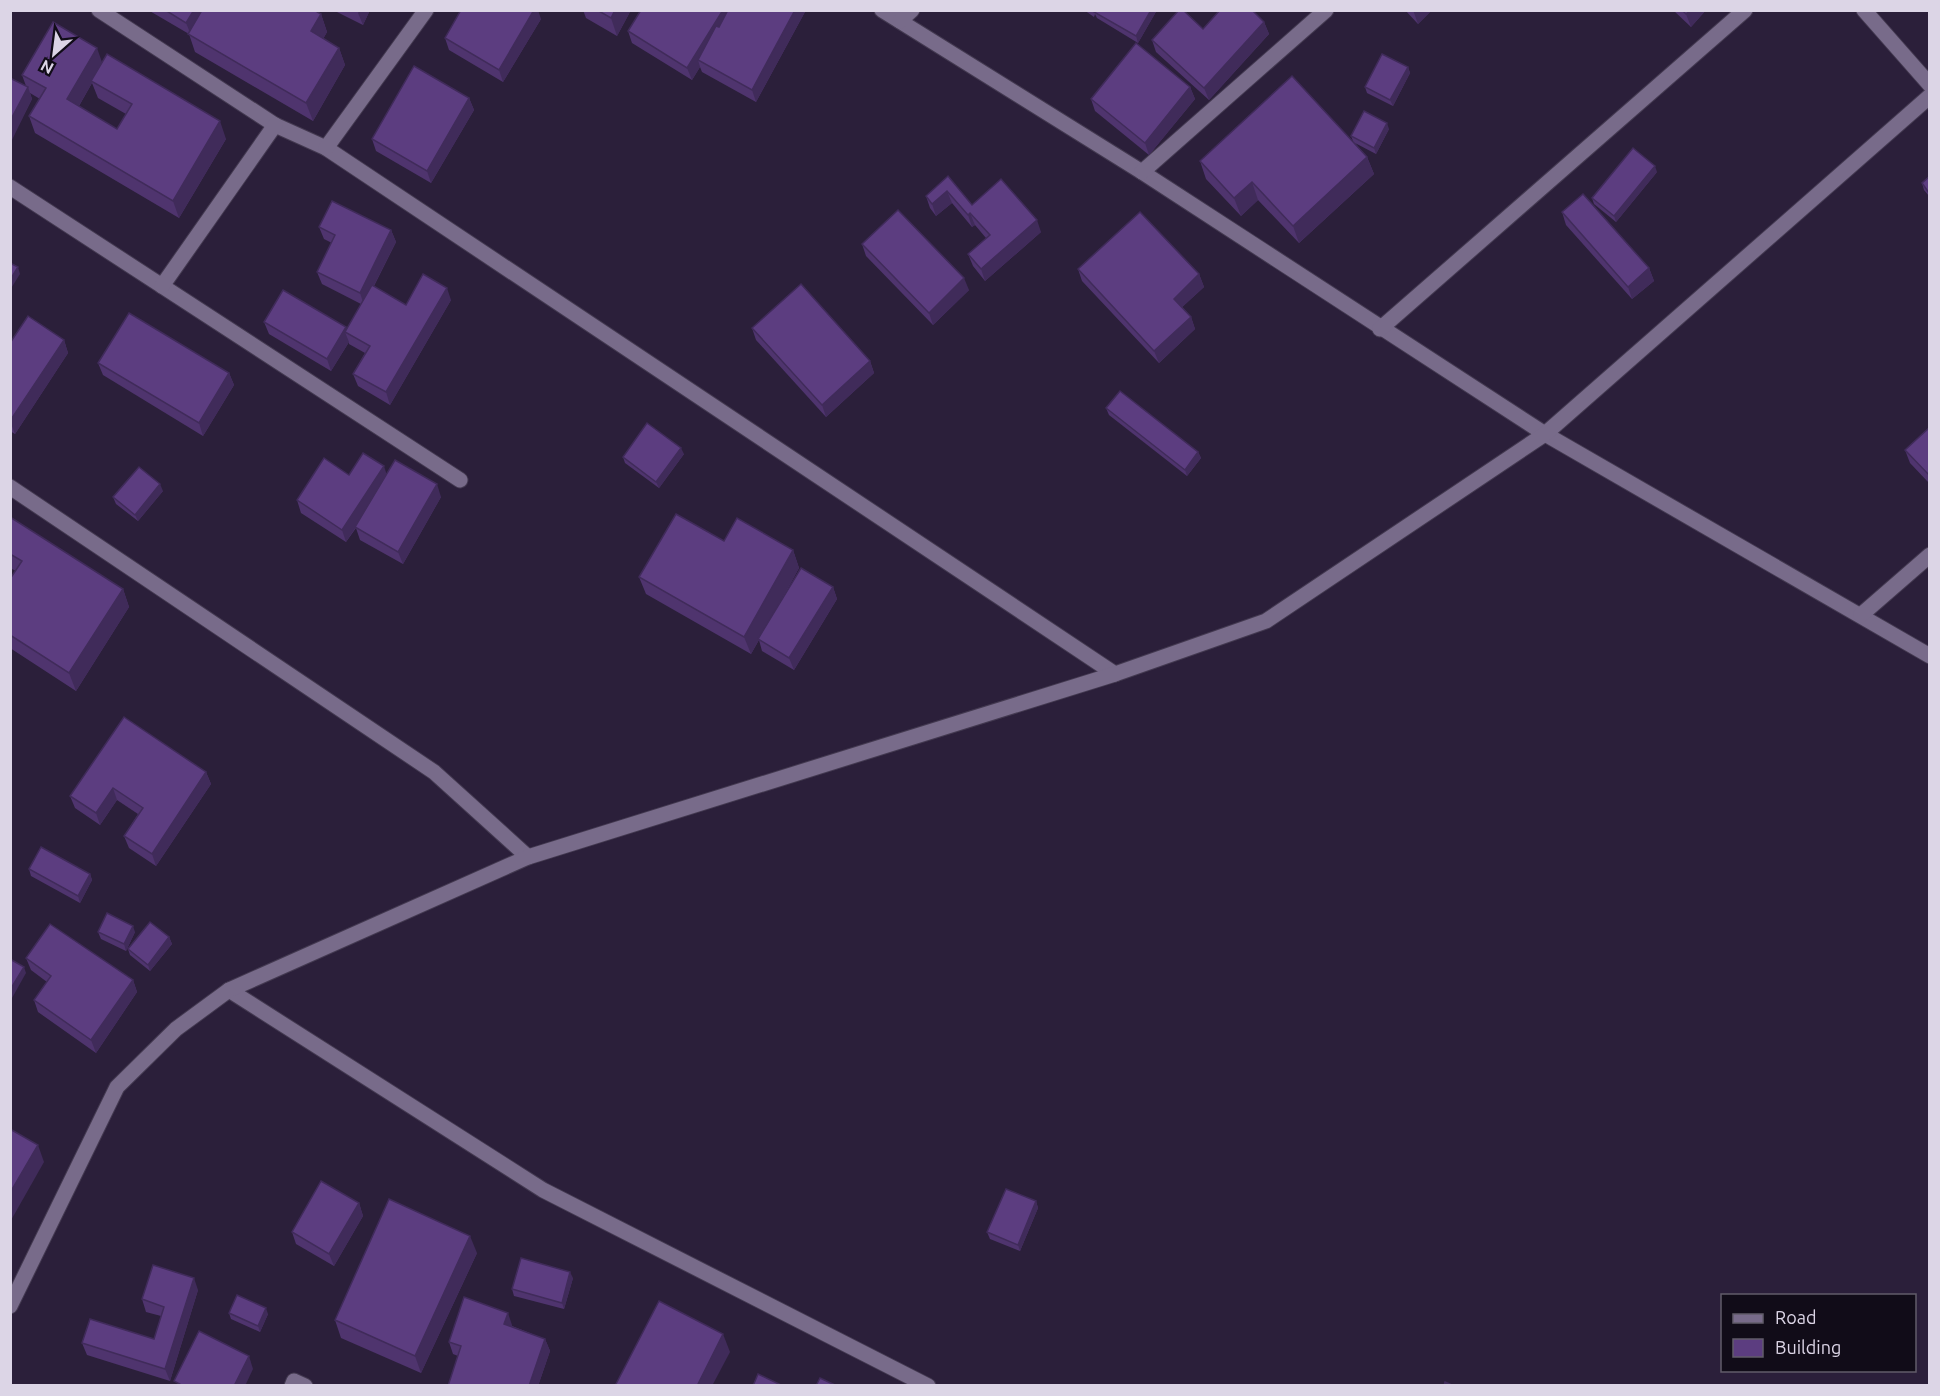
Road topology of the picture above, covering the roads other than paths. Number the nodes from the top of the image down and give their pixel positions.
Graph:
1 (99, 10) edge
2 (426, 10) edge
3 (882, 10) edge
4 (912, 10) edge
5 (1326, 10) edge
6 (1745, 10) edge
7 (1864, 10) edge
8 (900, 21) junction
9 (1929, 85) edge
10 (1929, 96) edge
11 (275, 125) junction
12 (326, 148) junction
13 (1142, 172) junction
14 (10, 187) edge
15 (162, 286) junction
16 (1380, 329) junction
17 (1545, 434) junction
18 (460, 480) dead end
19 (12, 490) edge
20 (1929, 555) edge
21 (1861, 615) junction
22 (1929, 656) edge
23 (1115, 674) junction
24 (528, 857) junction
25 (229, 990) junction
26 (10, 1306) edge
27 (292, 1386) edge
28 (305, 1386) edge
29 (928, 1386) edge

1 - 11 street
2 - 12 street
3 - 8 street
4 - 8 street
5 - 13 street
6 - 16 street
7 - 9 street
8 - 13 street
10 - 17 street
11 - 12 street
11 - 15 street
12 - 23 street
13 - 16 street
14 - 15 street
15 - 18 street
16 - 17 street
17 - 21 street
17 - 23 street
19 - 24 street
20 - 21 street
21 - 22 street
23 - 24 street
24 - 25 street
25 - 26 street
25 - 29 street
27 - 28 street

